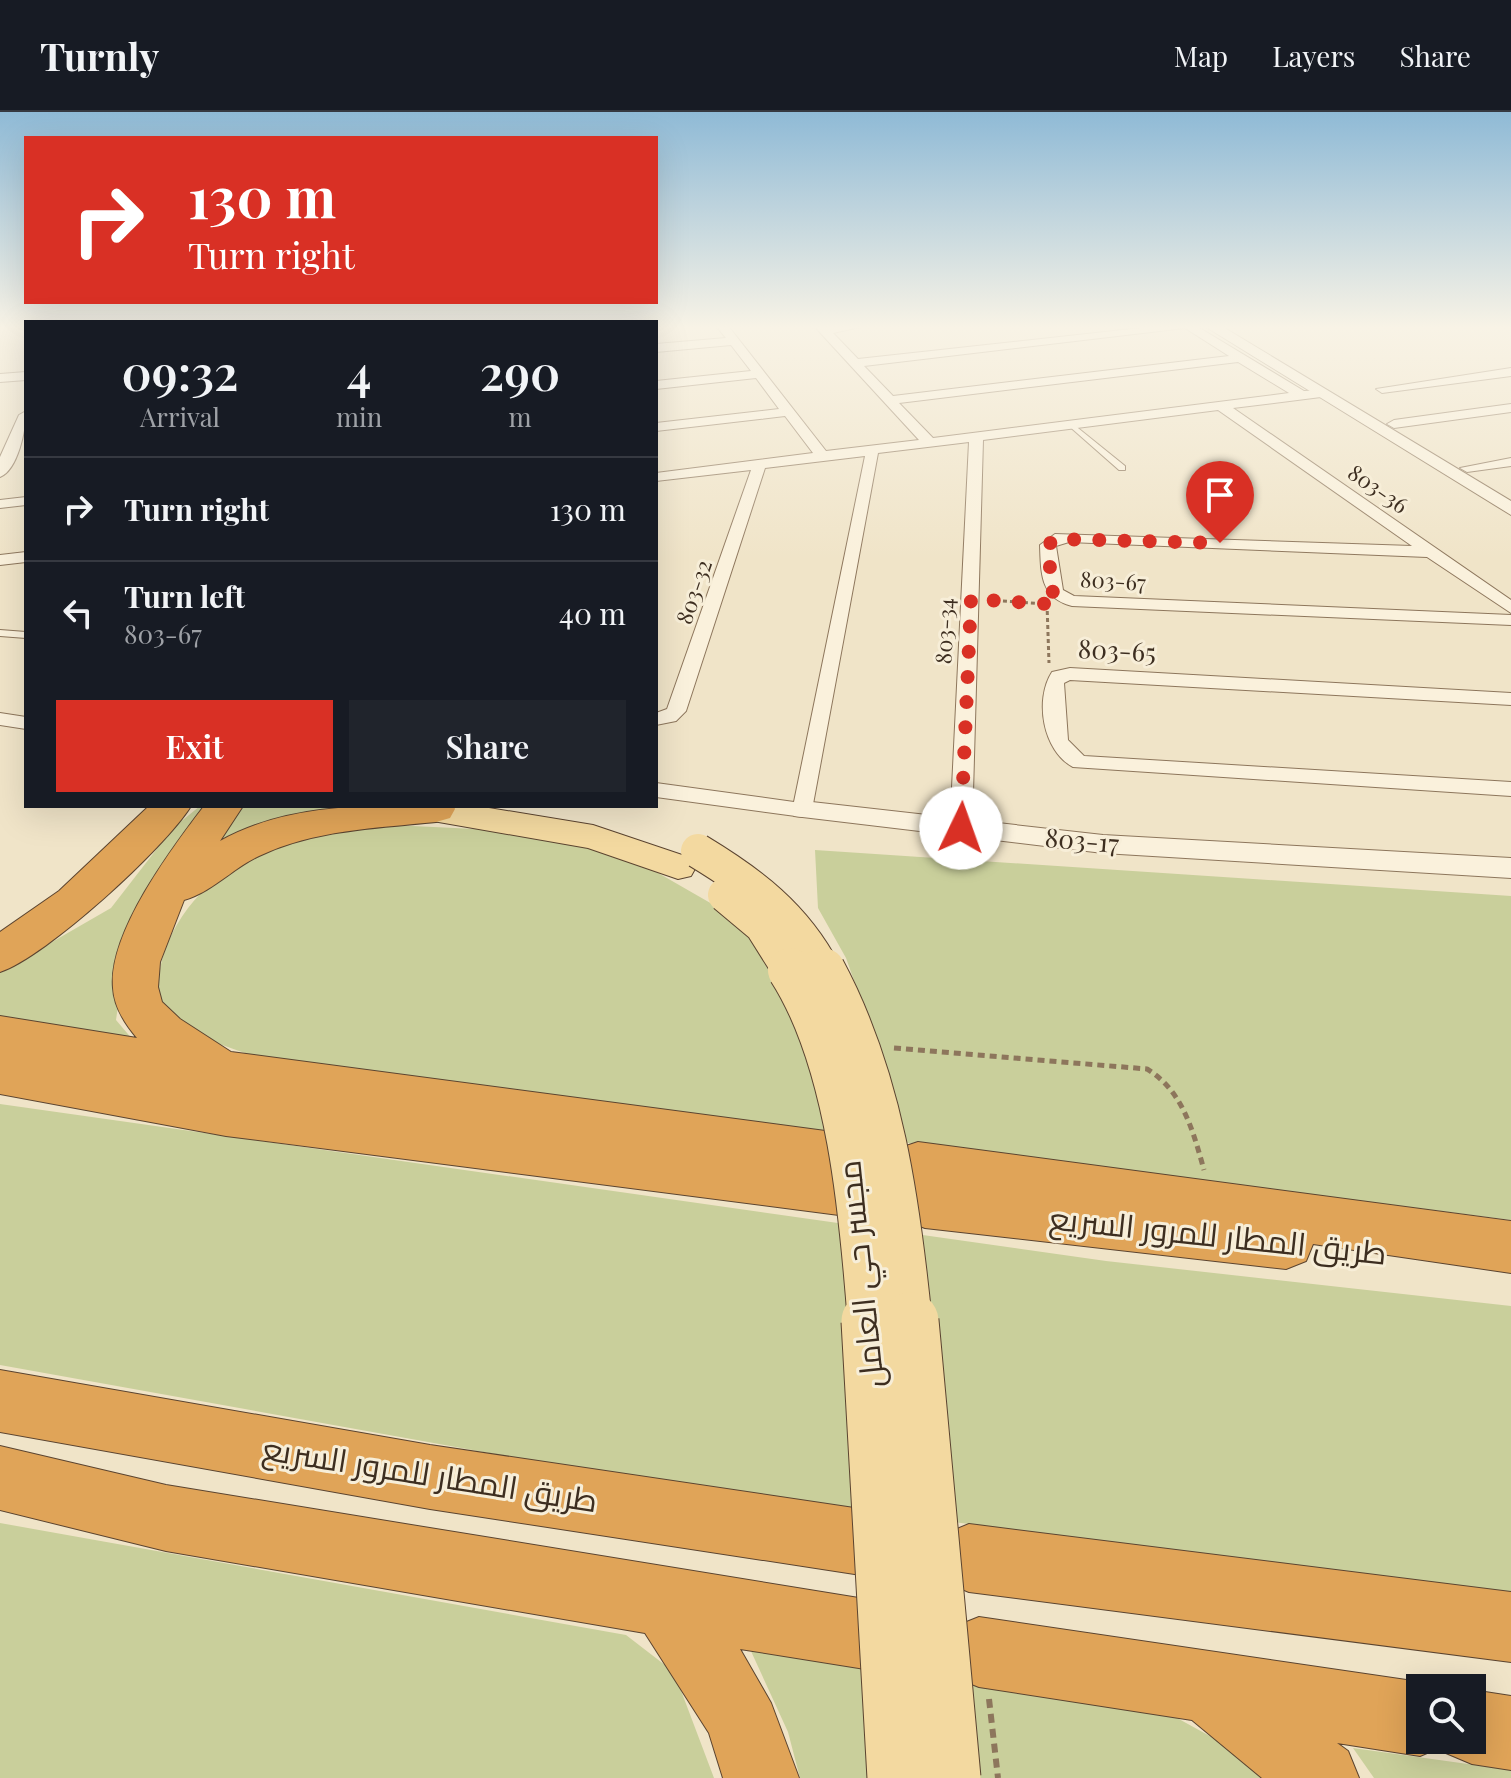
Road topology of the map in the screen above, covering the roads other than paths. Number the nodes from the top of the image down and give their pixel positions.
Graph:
1 (782, 405) edge
2 (894, 405) edge
3 (1230, 405) edge
4 (1340, 405) edge
5 (1362, 405) edge
6 (1221, 406) junction
7 (1511, 408) edge
8 (788, 412) junction
9 (24, 420) edge
10 (1394, 424) junction
11 (1071, 425) junction
12 (658, 427) edge
13 (976, 437) junction
14 (930, 443) junction
15 (869, 450) junction
16 (24, 454) edge
17 (8, 456) junction
18 (822, 456) junction
19 (1511, 462) edge
20 (757, 465) junction
21 (1122, 468) dead end
22 (1467, 468) junction
23 (0, 473) edge
24 (658, 477) edge
25 (1511, 496) edge
26 (24, 501) edge
27 (0, 504) edge
28 (1511, 509) edge
29 (1431, 552) junction
30 (24, 557) edge
31 (0, 560) edge
32 (1511, 608) edge
33 (1511, 620) edge
34 (0, 633) edge
35 (24, 635) edge
36 (1511, 699) edge
37 (0, 719) edge
38 (658, 719) edge
39 (24, 723) edge
40 (1511, 789) edge
41 (658, 790) edge
42 (170, 808) edge
43 (223, 808) edge
44 (423, 808) edge
45 (550, 808) edge
46 (803, 810) junction
47 (961, 828) junction
48 (688, 859) junction
49 (1511, 868) edge
50 (162, 903) junction
51 (0, 955) edge
52 (0, 1035) edge
53 (225, 1072) junction
54 (0, 1074) edge
55 (1511, 1247) edge
56 (1511, 1267) edge
57 (0, 1401) edge
58 (0, 1478) edge
59 (861, 1542) dead end
60 (969, 1558) dead end
61 (665, 1602) junction
62 (1511, 1627) edge
63 (865, 1634) dead end
64 (981, 1652) road end
65 (1210, 1688) junction
66 (1406, 1717) edge
67 (1486, 1729) edge
68 (1511, 1733) edge
69 (761, 1778) edge
70 (896, 1778) edge
71 (952, 1778) edge
72 (1321, 1778) edge

1 - 8 street
2 - 14 street
3 - 6 street
4 - 28 street
5 - 10 street
6 - 11 street
6 - 29 street, 803-36
7 - 10 street
8 - 12 street
8 - 18 street
9 - 17 street
10 - 22 street
11 - 13 street
11 - 21 lane
13 - 14 street
13 - 47 street, 803-34
14 - 15 street
15 - 18 street
15 - 46 street
16 - 17 street
17 - 23 street
18 - 20 street
19 - 22 street
20 - 24 street
20 - 38 street, 803-32
22 - 25 street
26 - 27 street
29 - 32 street, 803-36
29 - 33 street, 803-67
30 - 31 street
34 - 35 lane
36 - 40 street, 803-65
37 - 39 street
41 - 46 street, 803-17
42 - 51 highway
43 - 50 highway
44 - 48 main road, مجسر حي العامل
44 - 50 highway
45 - 48 main road, مجسر حي العامل
46 - 47 street, 803-17
47 - 49 street, 803-17
48 - 70 main road, مجسر حي العامل, bridge
48 - 71 main road, مجسر حي العامل, bridge
50 - 53 highway
52 - 53 highway
53 - 54 highway
55 - 56 highway, طريق المطار للمرور السريع
57 - 59 highway, طريق المطار للمرور السريع
58 - 61 highway
60 - 62 highway
61 - 63 highway
61 - 69 highway
64 - 65 highway
65 - 66 highway
65 - 72 highway
67 - 68 highway

